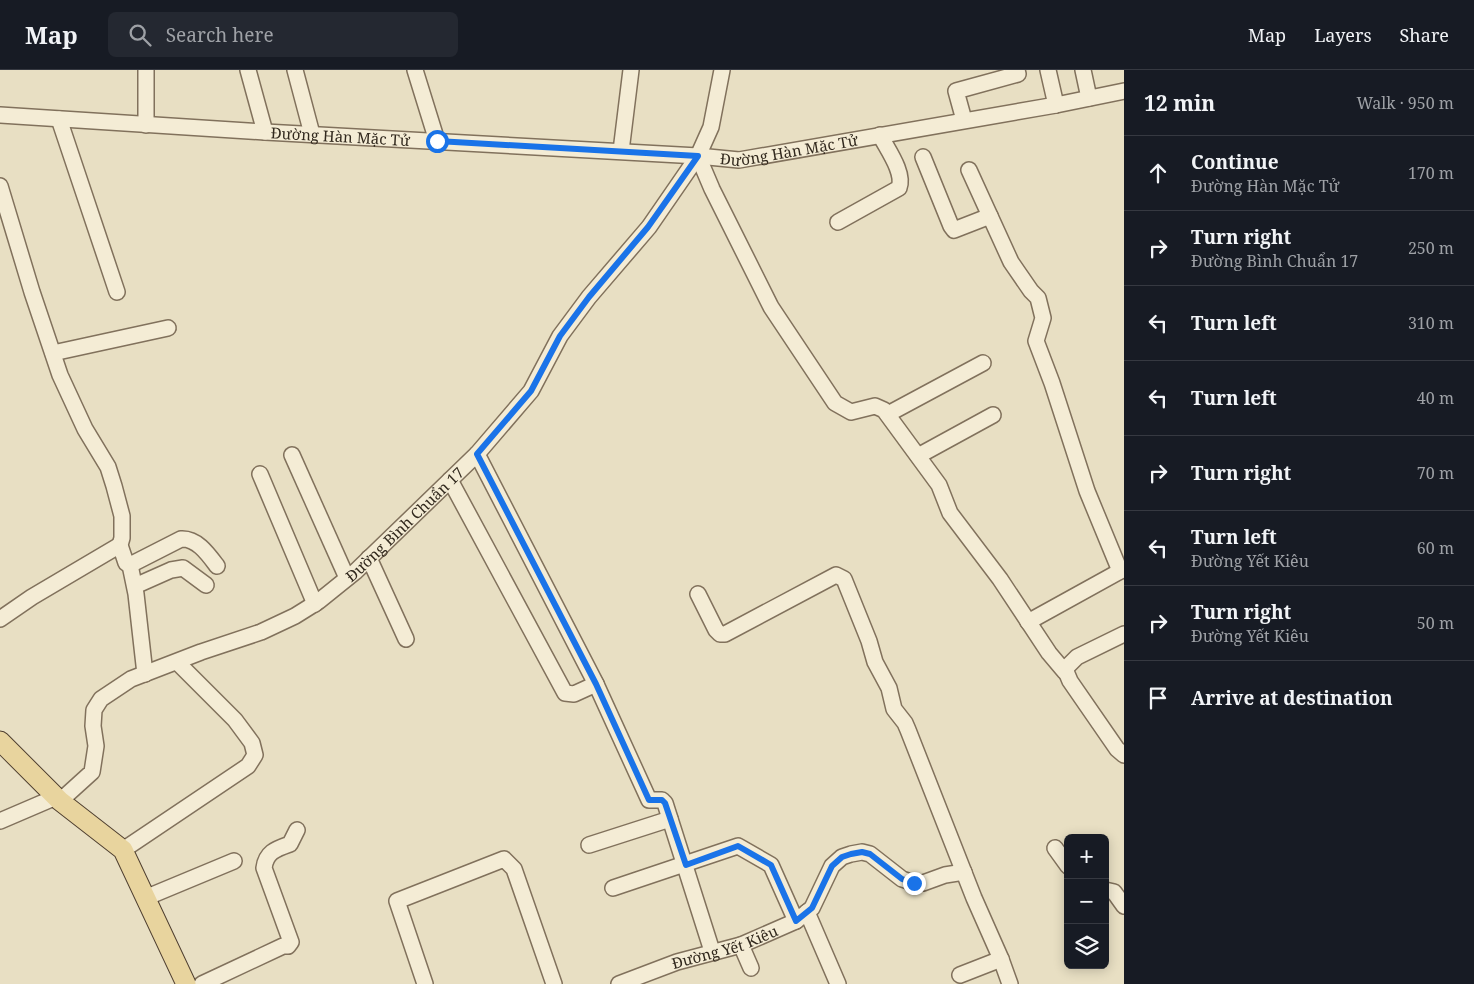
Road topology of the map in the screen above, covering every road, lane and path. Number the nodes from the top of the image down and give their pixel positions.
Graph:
1 (146, 70) edge
2 (248, 70) edge
3 (295, 70) edge
4 (415, 70) edge
5 (631, 70) edge
6 (722, 70) edge
7 (1017, 70) edge
8 (1048, 70) edge
9 (1082, 70) edge
10 (1124, 91) edge
11 (1089, 98) junction
12 (1056, 105) junction
13 (0, 115) edge
14 (58, 119) junction
15 (964, 120) junction
16 (146, 125) junction
17 (265, 132) junction
18 (312, 134) junction
19 (880, 135) junction
20 (437, 141) junction
21 (621, 151) junction
22 (698, 156) junction
23 (923, 157) dead end
24 (970, 170) dead end
25 (0, 186) edge
26 (990, 216) junction
27 (838, 222) dead end
28 (116, 292) dead end
29 (168, 328) dead end
30 (53, 353) junction
31 (983, 363) dead end
32 (888, 414) junction
33 (993, 415) dead end
34 (477, 454) junction
35 (292, 455) dead end
36 (918, 456) junction
37 (260, 474) dead end
38 (450, 480) junction
39 (120, 544) junction
40 (369, 558) junction
41 (130, 565) junction
42 (218, 566) dead end
43 (1122, 570) edge
44 (347, 578) junction
45 (206, 585) dead end
46 (135, 586) junction
47 (698, 594) dead end
48 (314, 604) junction
49 (0, 619) edge
50 (1028, 622) junction
51 (1124, 634) edge
52 (406, 639) dead end
53 (177, 662) junction
54 (1065, 672) junction
55 (145, 674) junction
56 (596, 684) junction
57 (0, 741) edge
58 (1124, 755) edge
59 (58, 799) junction
60 (670, 819) junction
61 (0, 821) edge
62 (297, 830) dead end
63 (589, 845) dead end
64 (1055, 848) dead end
65 (123, 850) junction
66 (1064, 860) edge
67 (234, 861) dead end
68 (686, 865) junction
69 (964, 872) junction
70 (613, 888) dead end
71 (1109, 891) edge
72 (145, 898) junction
73 (1124, 906) edge
74 (801, 917) junction
75 (741, 945) junction
76 (712, 951) junction
77 (1001, 959) junction
78 (751, 968) dead end
79 (960, 975) dead end
80 (186, 984) edge
81 (202, 984) edge
82 (425, 984) edge
83 (554, 984) edge
84 (619, 984) edge
85 (838, 984) edge
86 (1010, 984) edge

1 - 16 street
2 - 17 street
3 - 18 street
4 - 20 street
5 - 21 street
6 - 22 street, Đường Bình Chuẩn 17
7 - 15 street
8 - 12 street
9 - 11 street
10 - 11 street, Đường Hàn Mặc Tử
11 - 12 street, Đường Hàn Mặc Tử
12 - 15 street, Đường Hàn Mặc Tử
13 - 14 street, Đường Hàn Mặc Tử
14 - 16 street, Đường Hàn Mặc Tử
14 - 28 street
15 - 19 street, Đường Hàn Mặc Tử
16 - 17 street, Đường Hàn Mặc Tử
17 - 18 street, Đường Hàn Mặc Tử
18 - 20 street, Đường Hàn Mặc Tử
19 - 22 street, Đường Hàn Mặc Tử
19 - 27 street
20 - 21 street, Đường Hàn Mặc Tử
21 - 22 street, Đường Hàn Mặc Tử
22 - 32 street
22 - 34 street, Đường Bình Chuẩn 17
23 - 26 street
24 - 26 street
25 - 30 street
26 - 43 street
29 - 30 street
30 - 39 street
31 - 32 street
32 - 36 street
33 - 36 street
34 - 38 street, Đường Bình Chuẩn 17
34 - 56 street
35 - 44 street
36 - 50 street
37 - 48 street
38 - 40 street, Đường Bình Chuẩn 17
38 - 56 street
39 - 41 street
39 - 49 street
40 - 44 street, Đường Bình Chuẩn 17
40 - 52 street
41 - 42 street
41 - 46 street
43 - 50 street
44 - 48 street, Đường Bình Chuẩn 17
45 - 46 street
46 - 55 street
47 - 69 street
48 - 53 street, Đường Bình Chuẩn 17
50 - 54 street
51 - 54 street
53 - 55 street, Đường Bình Chuẩn 17
53 - 65 street
54 - 58 street
55 - 59 street, Đường Bình Chuẩn 17
56 - 60 street
57 - 59 main road
59 - 61 street, Đường Bình Chuẩn 17
59 - 65 main road
60 - 63 street
60 - 68 street
62 - 81 street
64 - 66 street
65 - 72 main road
67 - 72 street
68 - 70 street
68 - 74 street
68 - 76 street
69 - 74 street
69 - 77 street
71 - 73 street
72 - 80 main road
74 - 75 street, Đường Yết Kiêu
74 - 85 street
75 - 76 street, Đường Yết Kiêu
75 - 78 street
76 - 84 street, Đường Yết Kiêu
77 - 79 street
77 - 86 street
82 - 83 street

